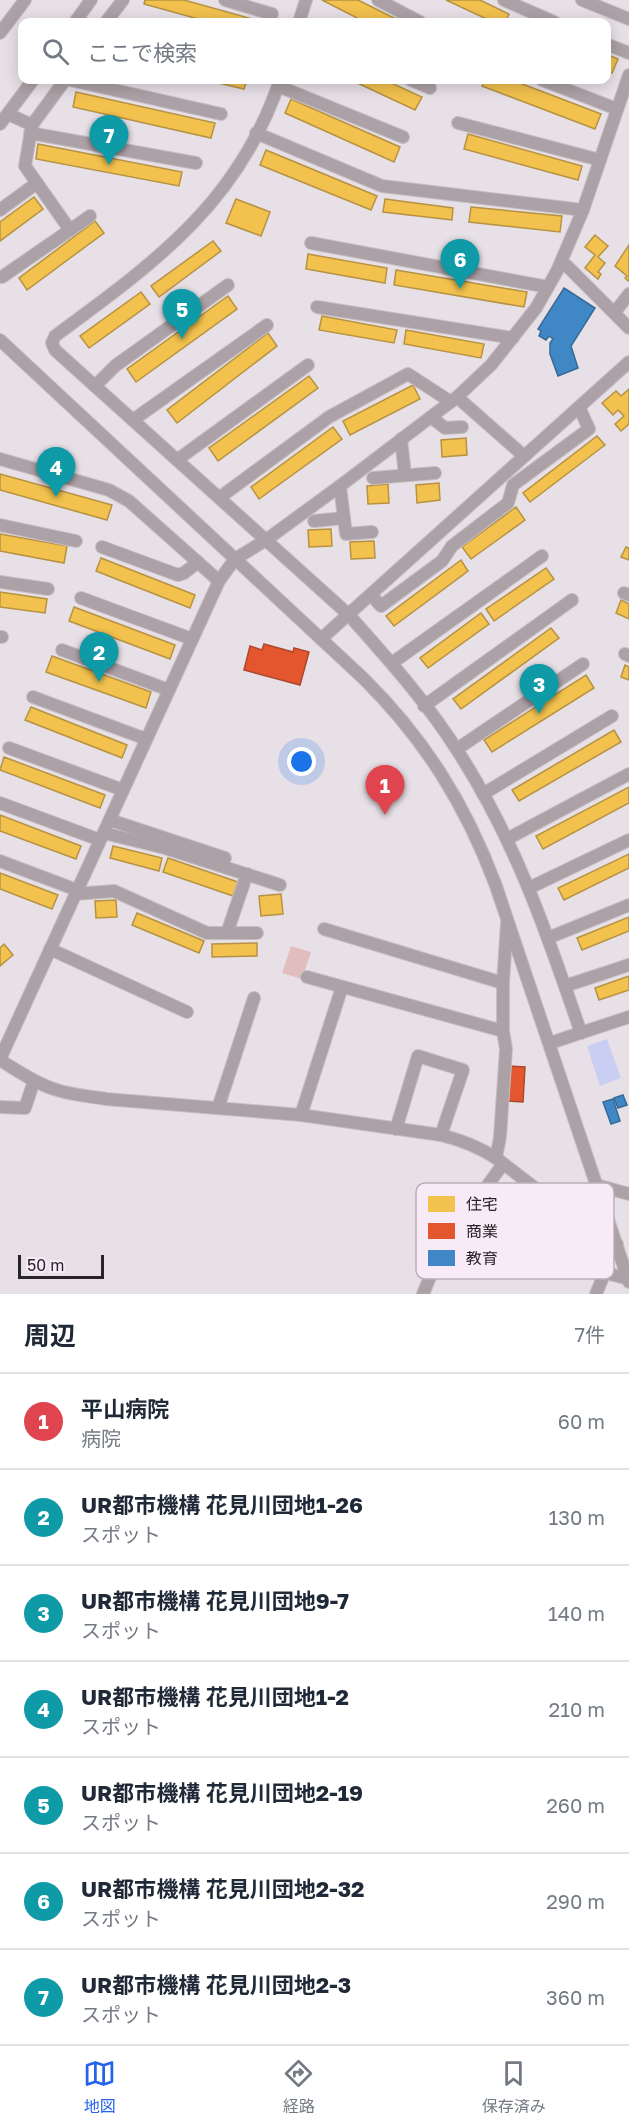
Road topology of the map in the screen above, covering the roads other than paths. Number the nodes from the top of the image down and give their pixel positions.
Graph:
1 (25, 0) edge
2 (91, 0) edge
3 (123, 0) edge
4 (225, 0) edge
5 (306, 0) edge
6 (378, 0) edge
7 (504, 0) edge
8 (582, 0) edge
9 (272, 14) dead end
10 (78, 18) edge
11 (109, 18) edge
12 (299, 18) edge
13 (412, 18) edge
14 (545, 18) edge
15 (629, 19) edge
16 (0, 33) edge
17 (611, 46) edge
18 (629, 53) edge
19 (628, 78) edge
20 (30, 84) edge
21 (62, 84) edge
22 (88, 84) edge
23 (279, 84) edge
24 (281, 84) edge
25 (420, 84) edge
26 (552, 84) edge
27 (430, 88) dead end
28 (617, 109) junction
29 (221, 114) dead end
30 (4, 119) edge
31 (458, 123) dead end
32 (31, 129) junction
33 (256, 133) junction
34 (403, 137) dead end
35 (600, 160) junction
36 (196, 163) dead end
37 (37, 183) junction
38 (0, 210) edge
39 (583, 210) junction
40 (90, 216) dead end
41 (70, 230) junction
42 (310, 243) dead end
43 (566, 265) dead end
44 (2, 277) dead end
45 (228, 285) dead end
46 (548, 287) junction
47 (629, 294) edge
48 (317, 307) dead end
49 (615, 312) junction
50 (267, 325) dead end
51 (629, 327) edge
52 (513, 338) junction
53 (0, 340) edge
54 (629, 362) edge
55 (308, 365) dead end
56 (95, 386) junction
57 (454, 400) junction
58 (579, 407) junction
59 (431, 417) junction
60 (133, 420) junction
61 (462, 427) dead end
62 (401, 439) junction
63 (524, 456) junction
64 (0, 459) edge
65 (177, 460) junction
66 (435, 472) dead end
67 (405, 475) junction
68 (373, 478) dead end
69 (340, 486) junction
70 (219, 498) junction
71 (344, 518) junction
72 (314, 521) dead end
73 (0, 525) edge
74 (372, 532) dead end
75 (266, 540) junction
76 (76, 541) dead end
77 (102, 548) dead end
78 (542, 556) dead end
79 (235, 559) junction
80 (198, 562) junction
81 (219, 581) junction
82 (0, 582) edge
83 (48, 589) dead end
84 (371, 595) junction
85 (81, 598) dead end
86 (572, 600) dead end
87 (349, 615) junction
88 (192, 639) junction
89 (321, 639) junction
90 (62, 650) dead end
91 (392, 663) junction
92 (583, 664) dead end
93 (169, 690) junction
94 (33, 697) dead end
95 (424, 706) junction
96 (612, 716) dead end
97 (146, 739) junction
98 (9, 748) dead end
99 (457, 749) junction
100 (629, 774) edge
101 (123, 790) junction
102 (483, 794) junction
103 (0, 803) edge
104 (110, 820) junction
105 (102, 836) junction
106 (507, 839) junction
107 (629, 840) edge
108 (225, 858) dead end
109 (0, 861) edge
110 (247, 874) junction
111 (280, 885) dead end
112 (529, 888) junction
113 (76, 892) junction
114 (629, 905) edge
115 (507, 917) junction
116 (324, 929) dead end
117 (227, 933) junction
118 (257, 933) dead end
119 (548, 938) junction
120 (50, 949) junction
121 (629, 965) edge
122 (307, 977) dead end
123 (503, 983) junction
124 (342, 987) junction
125 (565, 987) junction
126 (254, 998) dead end
127 (187, 1012) dead end
128 (629, 1017) edge
129 (503, 1031) junction
130 (580, 1033) junction
131 (4, 1036) edge
132 (550, 1043) junction
133 (0, 1059) edge
134 (34, 1081) junction
135 (0, 1107) edge
136 (218, 1108) junction
137 (301, 1115) junction
138 (396, 1129) junction
139 (441, 1135) junction
140 (499, 1161) junction
141 (485, 1183) edge
142 (528, 1183) edge
143 (595, 1183) edge
144 (614, 1190) edge
145 (629, 1194) edge
146 (614, 1238) edge
147 (616, 1244) joint
148 (614, 1275) edge
149 (429, 1279) edge
150 (602, 1279) edge
151 (629, 1280) edge
152 (423, 1294) edge
153 (596, 1294) edge

1 - 16 street
2 - 10 street
3 - 11 street
4 - 9 street
5 - 12 street
6 - 13 street
7 - 14 street
8 - 15 street
17 - 18 street
19 - 28 street
20 - 30 street
21 - 32 street
22 - 29 street
23 - 33 street
24 - 34 street
25 - 27 street
26 - 28 street
28 - 35 street
30 - 32 street
31 - 35 street
32 - 36 street
32 - 37 street
33 - 39 street
33 - 56 street
35 - 39 street
37 - 38 street
37 - 41 street
39 - 46 street
40 - 41 street
41 - 44 street
42 - 46 street
43 - 49 street
45 - 56 street
46 - 52 street
47 - 49 street
48 - 52 street
49 - 51 street
50 - 60 street
52 - 57 street
53 - 79 street
54 - 58 street
55 - 65 street
56 - 60 street
57 - 59 street
57 - 63 street
57 - 70 street
58 - 63 street
58 - 84 street
59 - 61 street
59 - 62 street
60 - 65 street
62 - 67 street
62 - 69 street
63 - 84 street
64 - 80 street
65 - 70 street
66 - 67 street
67 - 68 street
69 - 71 street
69 - 75 street
70 - 75 street
71 - 72 street
71 - 74 street
73 - 76 street
75 - 79 street
75 - 87 street
77 - 80 street
78 - 91 street
79 - 81 street
79 - 89 street
80 - 81 street
81 - 88 street
82 - 83 street
84 - 87 street
85 - 88 street
86 - 95 street
87 - 89 street
87 - 91 street
88 - 93 street
89 - 115 street
90 - 93 street
91 - 95 street
92 - 99 street
93 - 97 street
94 - 97 street
95 - 99 street
96 - 102 street
97 - 101 street
98 - 101 street
99 - 102 street
100 - 106 street
101 - 104 street
102 - 106 street
103 - 105 street
104 - 105 street
104 - 108 street
105 - 110 street
105 - 113 street
106 - 112 street
107 - 112 street
109 - 113 street
110 - 111 street
110 - 117 street
112 - 119 street
113 - 117 street
113 - 120 street
114 - 119 street
115 - 123 street
115 - 132 street
116 - 123 street
117 - 118 street
119 - 125 street
120 - 127 street
120 - 131 street
121 - 125 street
122 - 124 street
123 - 129 street
124 - 129 street
124 - 137 street
125 - 130 street
126 - 136 street
128 - 130 street
129 - 140 street
130 - 132 street
131 - 133 street
132 - 143 street
133 - 134 street
134 - 135 street
134 - 136 street
136 - 137 street
137 - 138 street
138 - 139 street
138 - 139 street
139 - 140 street
140 - 141 street
140 - 142 street
144 - 145 street
146 - 147 street
147 - 151 street
148 - 151 street
149 - 152 street
150 - 153 street

